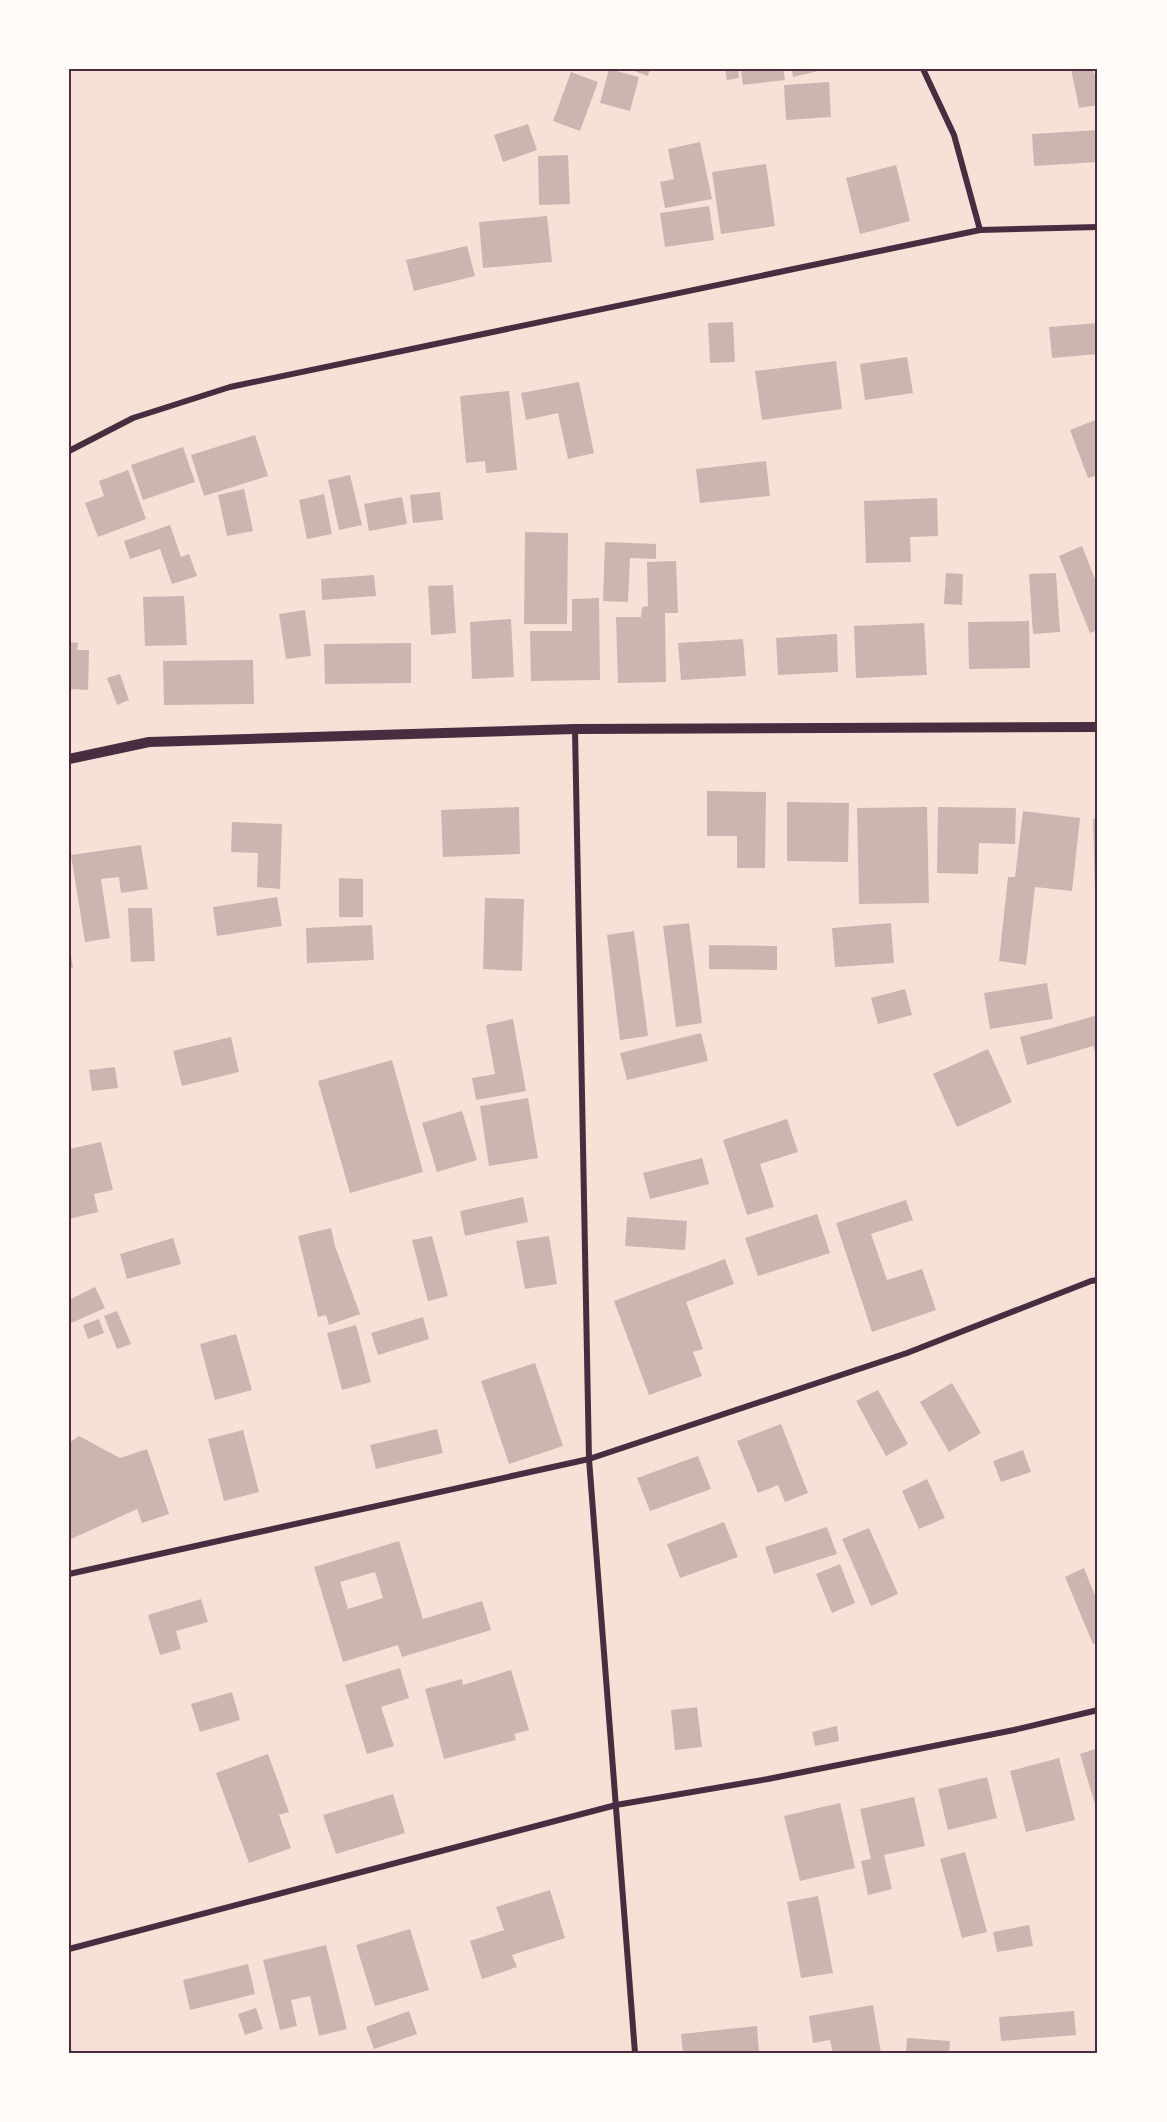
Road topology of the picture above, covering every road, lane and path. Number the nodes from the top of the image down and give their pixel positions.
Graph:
1 (923, 69) edge
2 (1098, 227) edge
3 (980, 230) junction
4 (69, 451) edge
5 (1098, 727) edge
6 (575, 729) junction
7 (69, 759) edge
8 (1098, 1280) edge
9 (589, 1459) junction
10 (69, 1574) edge
11 (1098, 1710) edge
12 (616, 1805) junction
13 (69, 1949) edge
14 (635, 2053) edge

1 - 3 street
2 - 3 street
3 - 4 street
5 - 6 street
6 - 7 street
6 - 9 street
8 - 9 street
9 - 10 street
9 - 12 street
11 - 12 street
12 - 13 street
12 - 14 street

